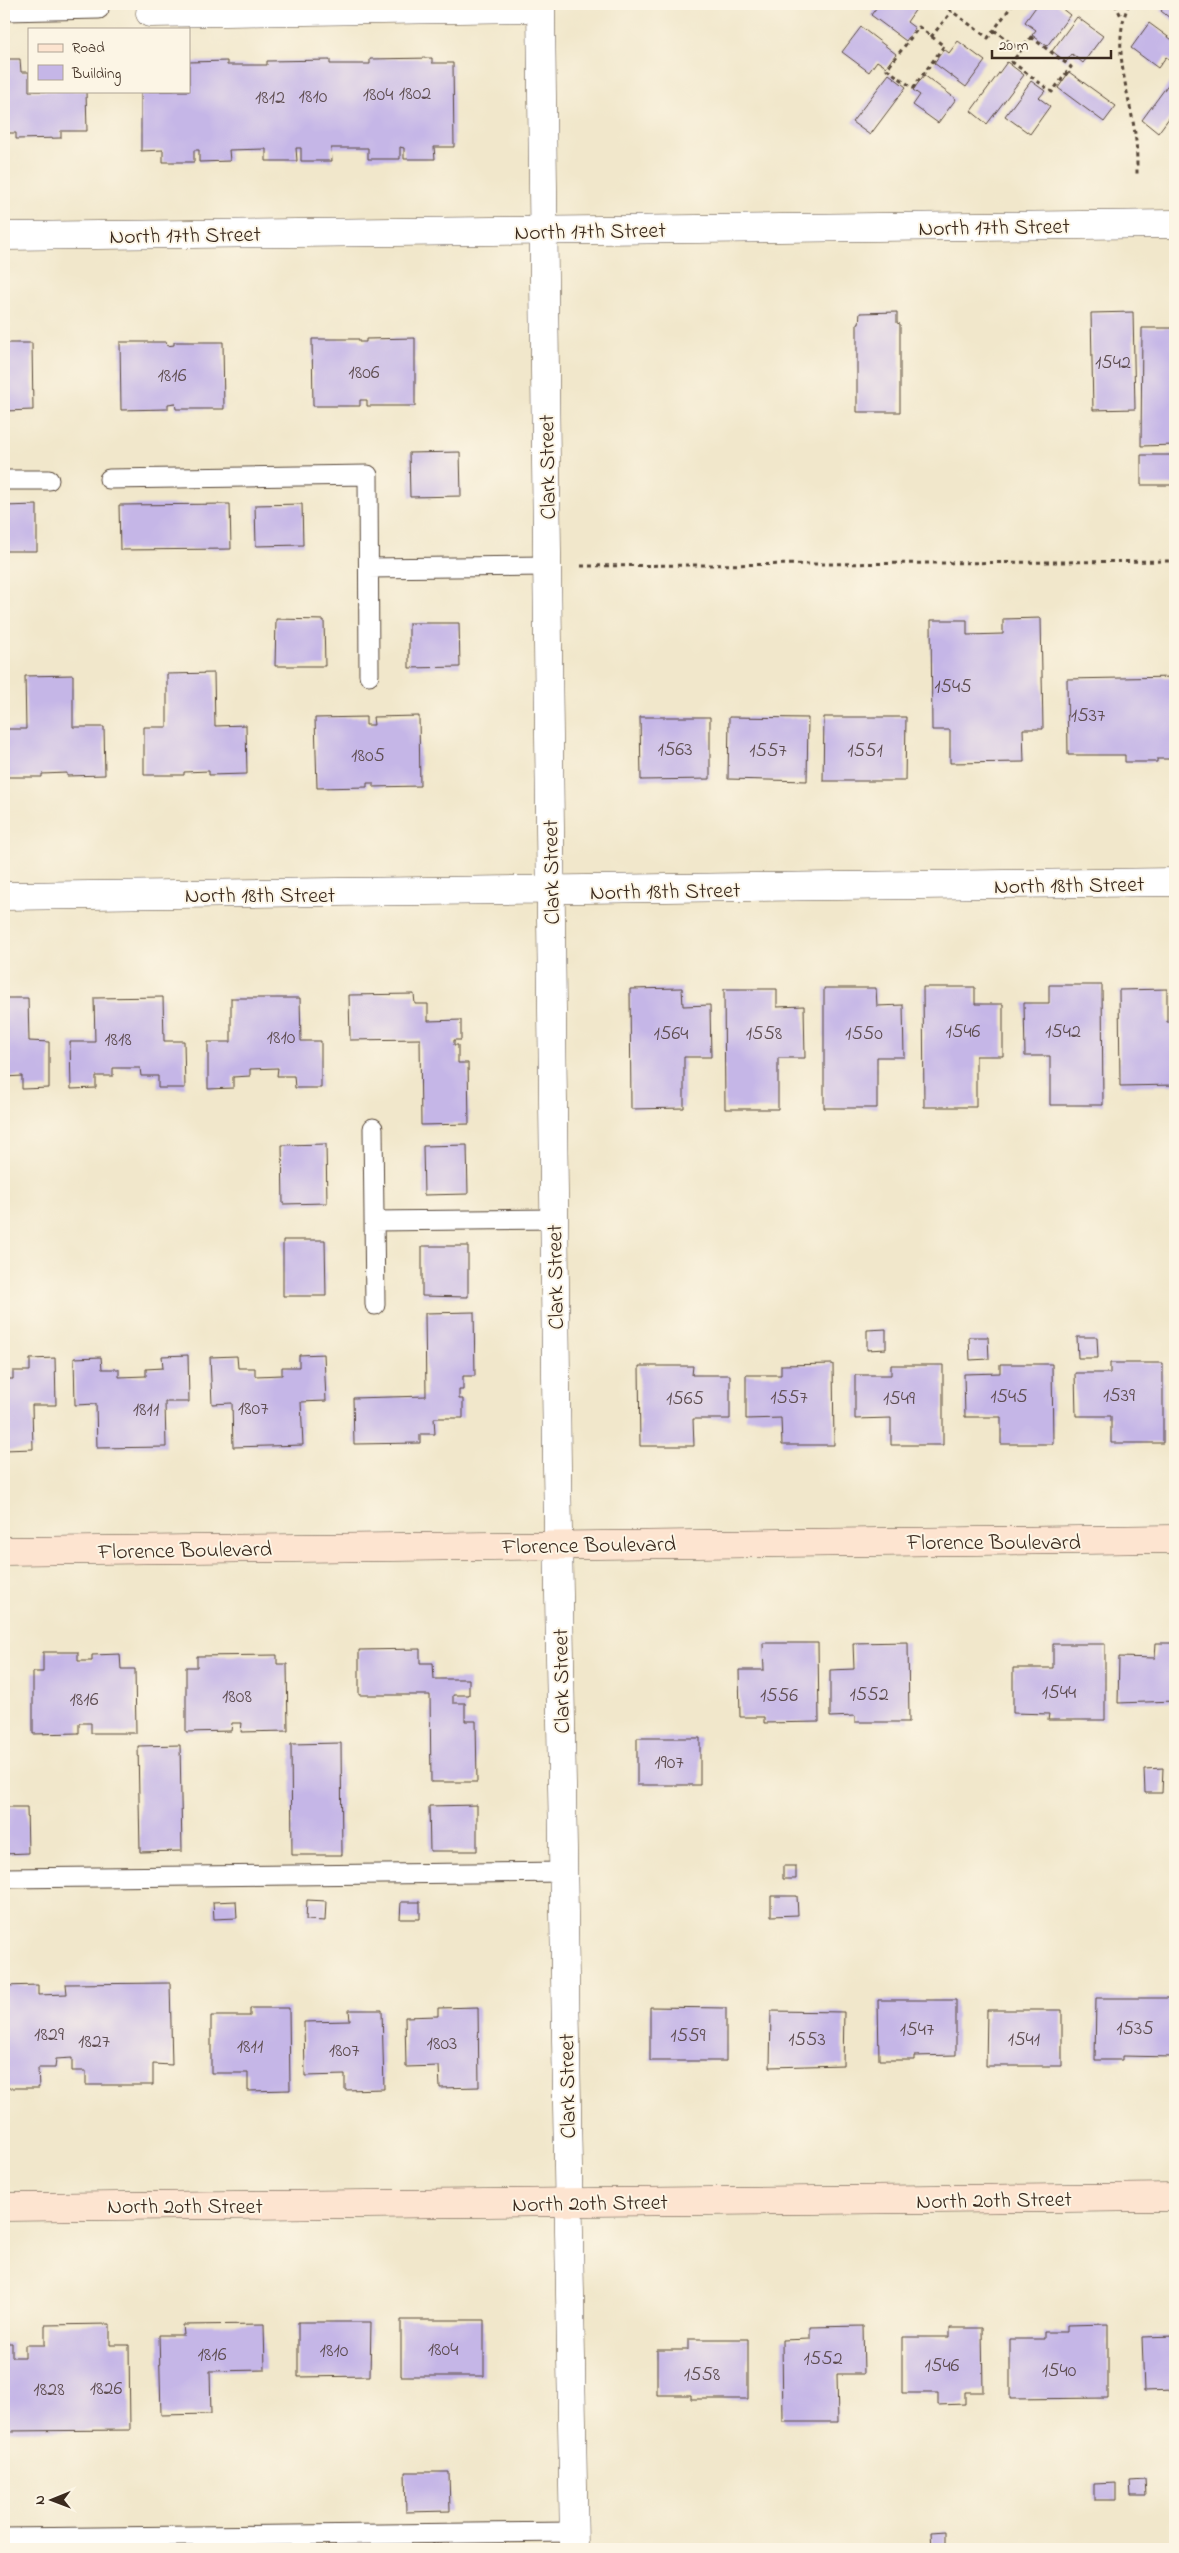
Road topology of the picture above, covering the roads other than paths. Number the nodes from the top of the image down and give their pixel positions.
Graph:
1 (541, 6) edge
2 (99, 9) dead end
3 (4, 10) edge
4 (150, 13) dead end
5 (1175, 224) edge
6 (544, 230) junction
7 (4, 236) edge
8 (109, 479) dead end
9 (4, 480) edge
10 (49, 480) dead end
11 (547, 566) junction
12 (369, 568) junction
13 (369, 675) dead end
14 (1175, 882) edge
15 (551, 892) junction
16 (4, 896) edge
17 (373, 1128) dead end
18 (554, 1219) junction
19 (374, 1221) junction
20 (375, 1305) dead end
21 (1175, 1539) edge
22 (558, 1544) junction
23 (4, 1551) edge
24 (564, 1872) junction
25 (4, 1878) edge
26 (1175, 2197) edge
27 (568, 2202) junction
28 (4, 2206) edge
29 (4, 2538) edge
30 (573, 2541) edge

1 - 4 street
1 - 6 street, Clark Street
2 - 3 lane
5 - 6 street, North 17th Street
6 - 7 street, North 17th Street
6 - 11 street, Clark Street
8 - 12 lane
9 - 10 lane
11 - 12 lane
11 - 15 street, Clark Street
12 - 13 lane
14 - 15 street, North 18th Street
15 - 16 street, North 18th Street
15 - 18 street, Clark Street
17 - 19 lane
18 - 19 lane
18 - 22 street, Clark Street
19 - 20 lane
21 - 22 street, Florence Boulevard
22 - 23 street, Florence Boulevard
22 - 24 street, Clark Street
24 - 25 lane
24 - 27 street, Clark Street
26 - 27 street, North 20th Street
27 - 28 street, North 20th Street
27 - 30 street, Clark Street
29 - 30 lane

